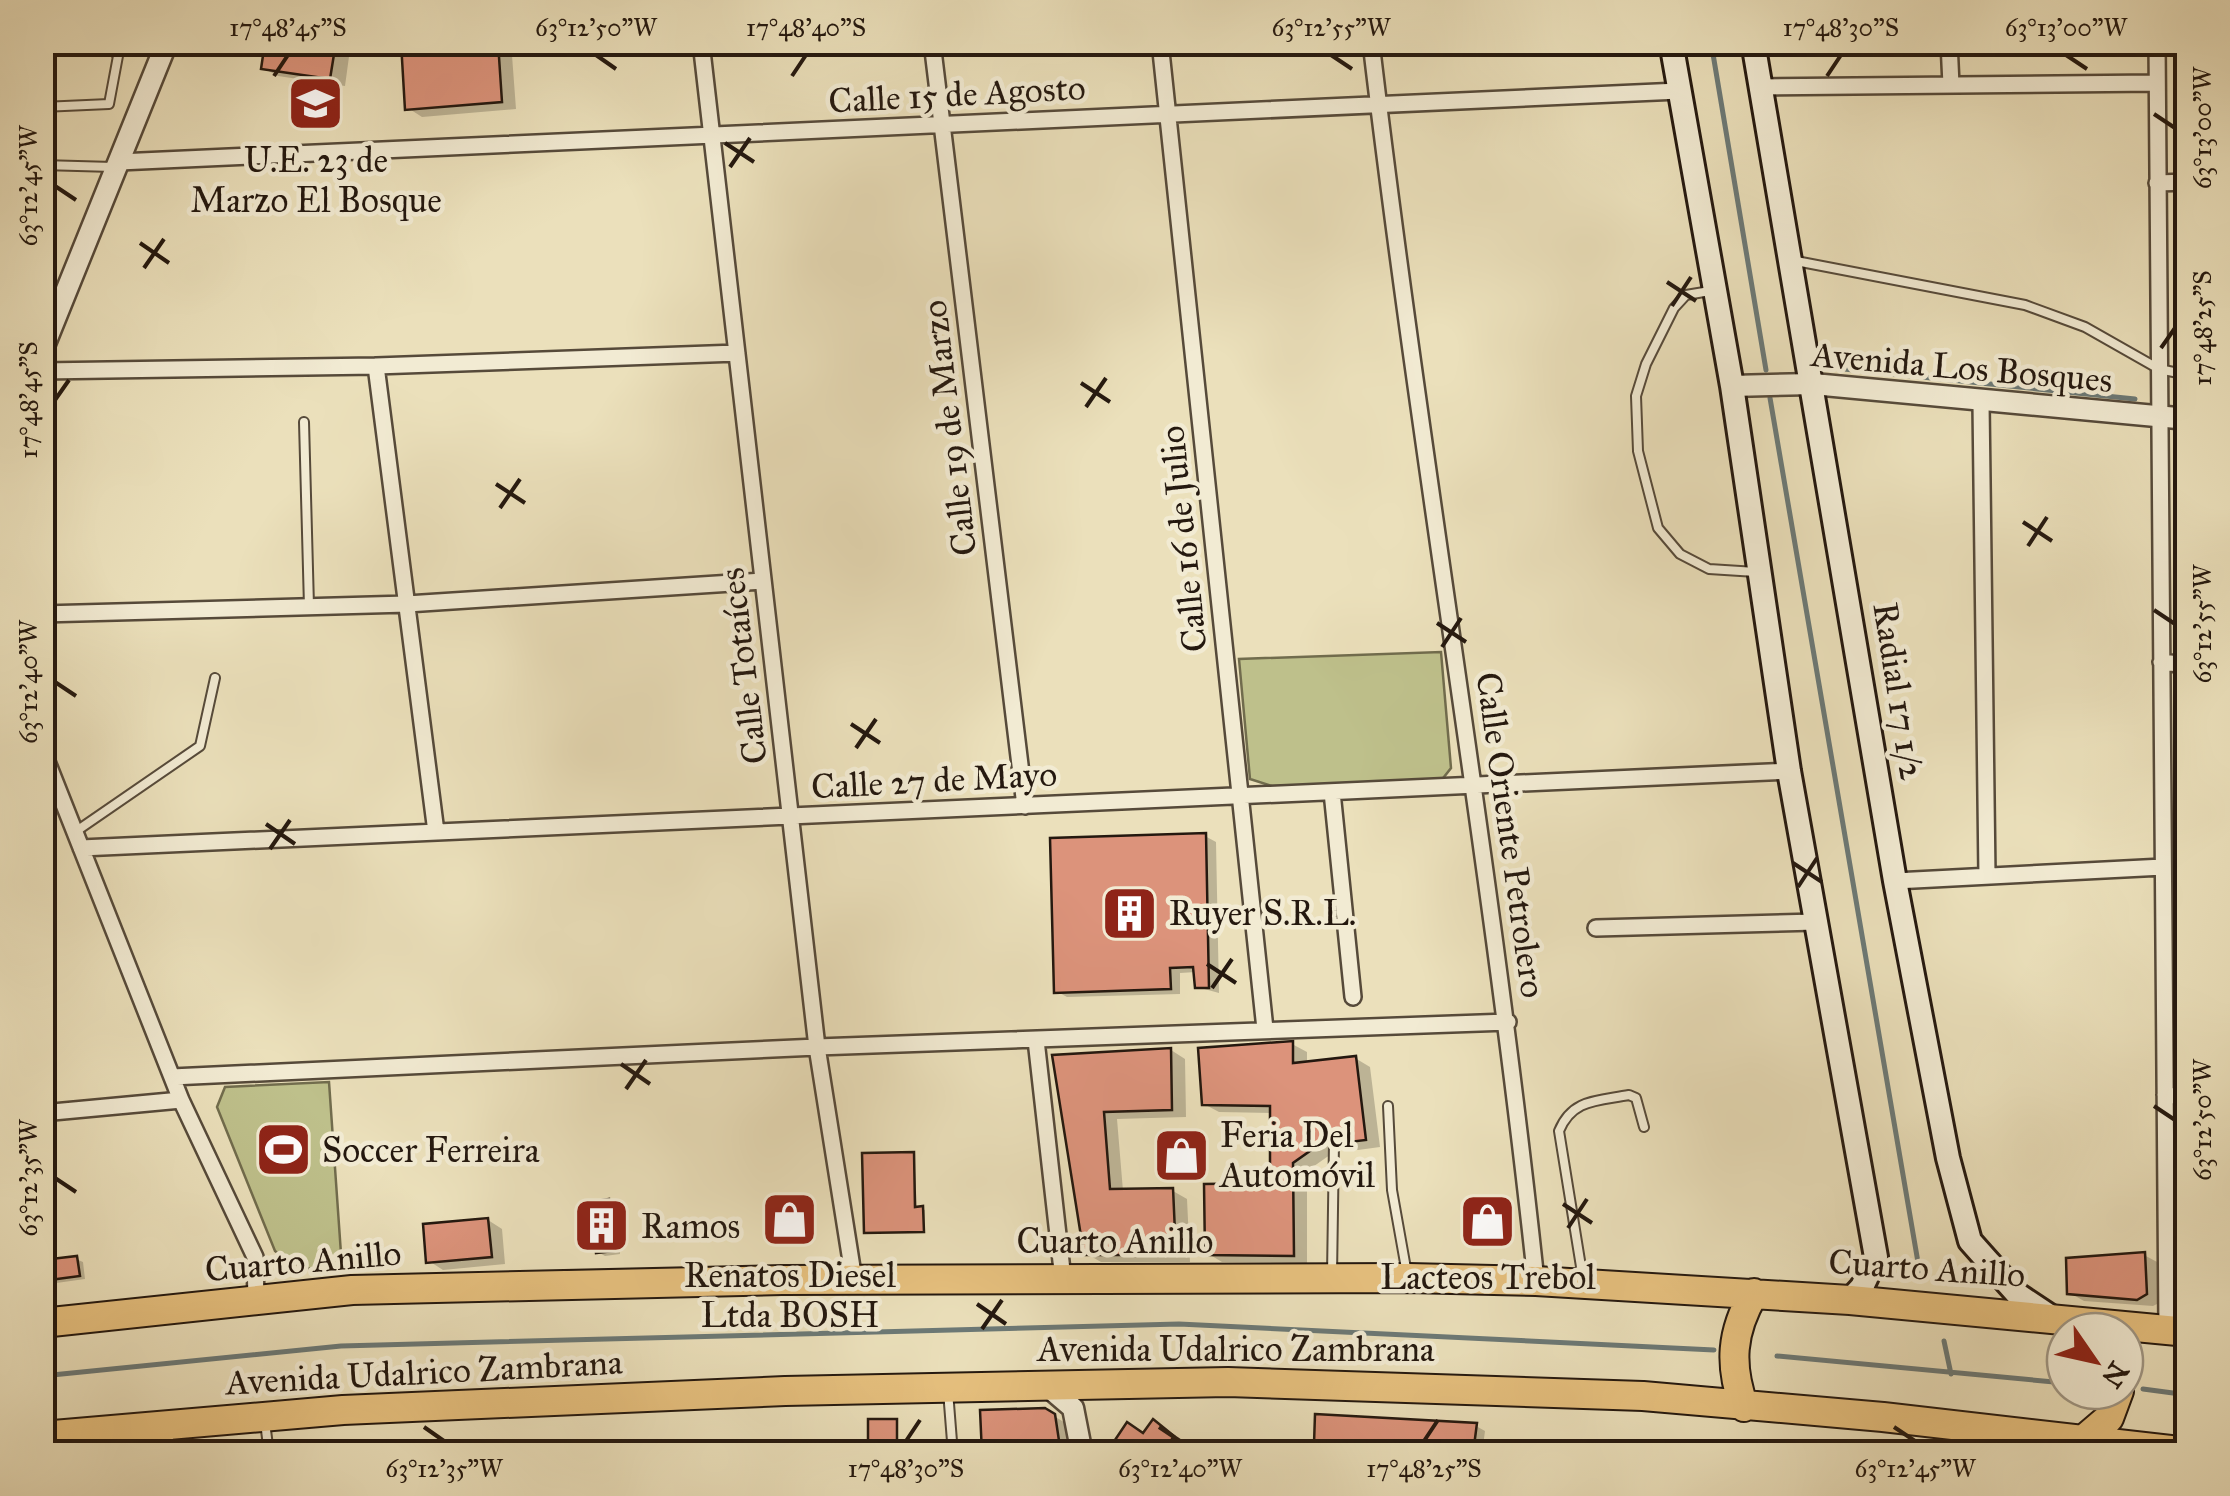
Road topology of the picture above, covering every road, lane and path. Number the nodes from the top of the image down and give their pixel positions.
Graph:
1 (168, 42) edge
2 (701, 42) edge
3 (932, 42) edge
4 (1160, 42) edge
5 (1371, 42) edge
6 (1671, 42) edge
7 (1753, 42) edge
8 (1950, 42) edge
9 (2157, 42) edge
10 (42, 44) edge
11 (2156, 82) junction
12 (1951, 85) junction
13 (1760, 88) junction
14 (1679, 91) junction
15 (1378, 105) junction
16 (42, 107) edge
17 (1168, 114) junction
18 (942, 125) junction
19 (712, 135) junction
20 (42, 165) edge
21 (118, 165) junction
22 (2188, 182) edge
23 (2157, 183) junction
24 (1791, 260) junction
25 (1714, 290) junction
26 (42, 351) edge
27 (737, 352) junction
28 (376, 366) junction
29 (2159, 369) junction
30 (42, 372) edge
31 (2188, 375) edge
32 (1813, 384) junction
33 (1732, 386) junction
34 (1981, 404) junction
35 (2159, 416) junction
36 (2188, 419) edge
37 (304, 422) dead end
38 (1759, 572) junction
39 (764, 582) junction
40 (407, 604) junction
41 (309, 606) junction
42 (42, 614) edge
43 (2161, 662) junction
44 (2188, 665) edge
45 (215, 678) dead end
46 (42, 750) edge
47 (1789, 772) junction
48 (1472, 786) junction
49 (1332, 792) junction
50 (1241, 796) junction
51 (1025, 806) junction
52 (791, 816) junction
53 (436, 832) junction
54 (78, 840) junction
55 (2163, 867) junction
56 (1987, 876) junction
57 (1895, 882) junction
58 (1816, 922) junction
59 (1596, 928) dead end
60 (1353, 997) dead end
61 (1508, 1022) junction
62 (1264, 1030) junction
63 (1036, 1040) junction
64 (817, 1046) junction
65 (172, 1077) junction
66 (2165, 1094) junction
67 (2188, 1097) edge
68 (181, 1100) junction
69 (1388, 1106) dead end
70 (42, 1114) edge
71 (1644, 1127) dead end
72 (1334, 1143) dead end
73 (1408, 1278) junction
74 (1062, 1279) junction
75 (1332, 1279) junction
76 (854, 1280) junction
77 (1536, 1281) junction
78 (1584, 1284) junction
79 (1754, 1293) junction
80 (1850, 1300) junction
81 (256, 1301) junction
82 (2045, 1313) edge
83 (2045, 1315) edge
84 (42, 1323) edge
85 (2145, 1328) edge
86 (2177, 1330) edge
87 (1101, 1383) junction
88 (1044, 1384) junction
89 (948, 1386) junction
90 (1744, 1407) junction
91 (2111, 1411) edge
92 (264, 1417) junction
93 (1078, 1420) junction
94 (42, 1436) edge
95 (166, 1440) edge
96 (2082, 1441) junction
97 (2146, 1451) edge
98 (2188, 1452) edge
99 (268, 1454) edge
100 (953, 1454) edge
101 (1082, 1454) edge

1 - 21 street
2 - 19 street, Calle Totaíces
3 - 18 street, Calle 19 de Marzo
4 - 17 street, Calle 16 de Julio
5 - 15 street, Calle Oriente Petrolero
6 - 14 main road
7 - 13 main road, Radial 17 1/2
8 - 12 street
9 - 11 street
10 - 16 lane
11 - 12 street
11 - 23 street
12 - 13 street
13 - 24 main road, Radial 17 1/2
14 - 15 street, Calle 15 de Agosto
14 - 25 main road
15 - 17 street, Calle 15 de Agosto
15 - 48 street, Calle Oriente Petrolero
17 - 18 street, Calle 15 de Agosto
17 - 50 street, Calle 16 de Julio
18 - 19 street, Calle 15 de Agosto
18 - 51 street, Calle 19 de Marzo
19 - 21 street, Calle 15 de Agosto
19 - 27 street, Calle Totaíces
20 - 21 lane
21 - 26 street
22 - 23 street
23 - 29 street
24 - 29 lane
24 - 32 main road, Radial 17 1/2
25 - 33 main road
25 - 38 lane
27 - 28 street
27 - 39 street, Calle Totaíces
28 - 30 street
28 - 40 street
29 - 31 lane
29 - 35 street
32 - 33 street, Avenida Los Bosques
32 - 34 street, Avenida Los Bosques
32 - 57 main road, Radial 17 1/2
33 - 38 main road
34 - 35 street, Avenida Los Bosques
34 - 56 street
35 - 36 street, Avenida Los Bosques
35 - 43 street
37 - 41 lane
38 - 47 main road
39 - 40 street
39 - 52 street, Calle Totaíces
40 - 41 street
40 - 53 street
41 - 42 street
43 - 44 street
43 - 55 street
45 - 54 lane
46 - 54 street
47 - 48 street, Calle 27 de Mayo
47 - 58 main road
48 - 49 street, Calle 27 de Mayo
48 - 61 street, Calle Oriente Petrolero
49 - 50 street, Calle 27 de Mayo
49 - 60 street
50 - 51 street, Calle 27 de Mayo
50 - 62 street, Calle 16 de Julio
51 - 52 street, Calle 27 de Mayo
52 - 53 street, Calle 27 de Mayo
52 - 64 street, Calle Totaíces
53 - 54 street, Calle 27 de Mayo
54 - 65 street
55 - 56 street
55 - 66 street
56 - 57 street
57 - 82 main road, Radial 17 1/2
58 - 59 street
58 - 80 main road
61 - 62 street
61 - 77 street, Calle Oriente Petrolero
62 - 63 street
63 - 64 street
63 - 74 street
64 - 65 street
64 - 76 street, Calle Totaíces
65 - 68 street
66 - 67 street
66 - 86 street
68 - 70 street
68 - 81 street
69 - 73 lane
71 - 78 lane
72 - 75 lane
73 - 75 highway, Cuarto Anillo
73 - 77 highway, Cuarto Anillo
74 - 75 highway, Cuarto Anillo
74 - 76 highway, Cuarto Anillo
76 - 81 highway, Cuarto Anillo
77 - 78 highway, Cuarto Anillo
78 - 79 highway, Cuarto Anillo
79 - 80 highway, Cuarto Anillo
79 - 90 highway
80 - 83 highway, Cuarto Anillo
81 - 84 highway, Cuarto Anillo
85 - 86 highway, Cuarto Anillo
87 - 88 highway, Avenida Udalrico Zambrana
87 - 90 highway, Avenida Udalrico Zambrana
87 - 93 street
88 - 89 highway, Avenida Udalrico Zambrana
88 - 93 street
89 - 92 highway, Avenida Udalrico Zambrana
89 - 100 lane
90 - 96 highway, Avenida Udalrico Zambrana
91 - 96 highway
92 - 95 highway, Avenida Udalrico Zambrana
92 - 99 lane
93 - 101 street
94 - 95 highway, Avenida Udalrico Zambrana
96 - 97 highway, Avenida Udalrico Zambrana
97 - 98 highway, Avenida Udalrico Zambrana

